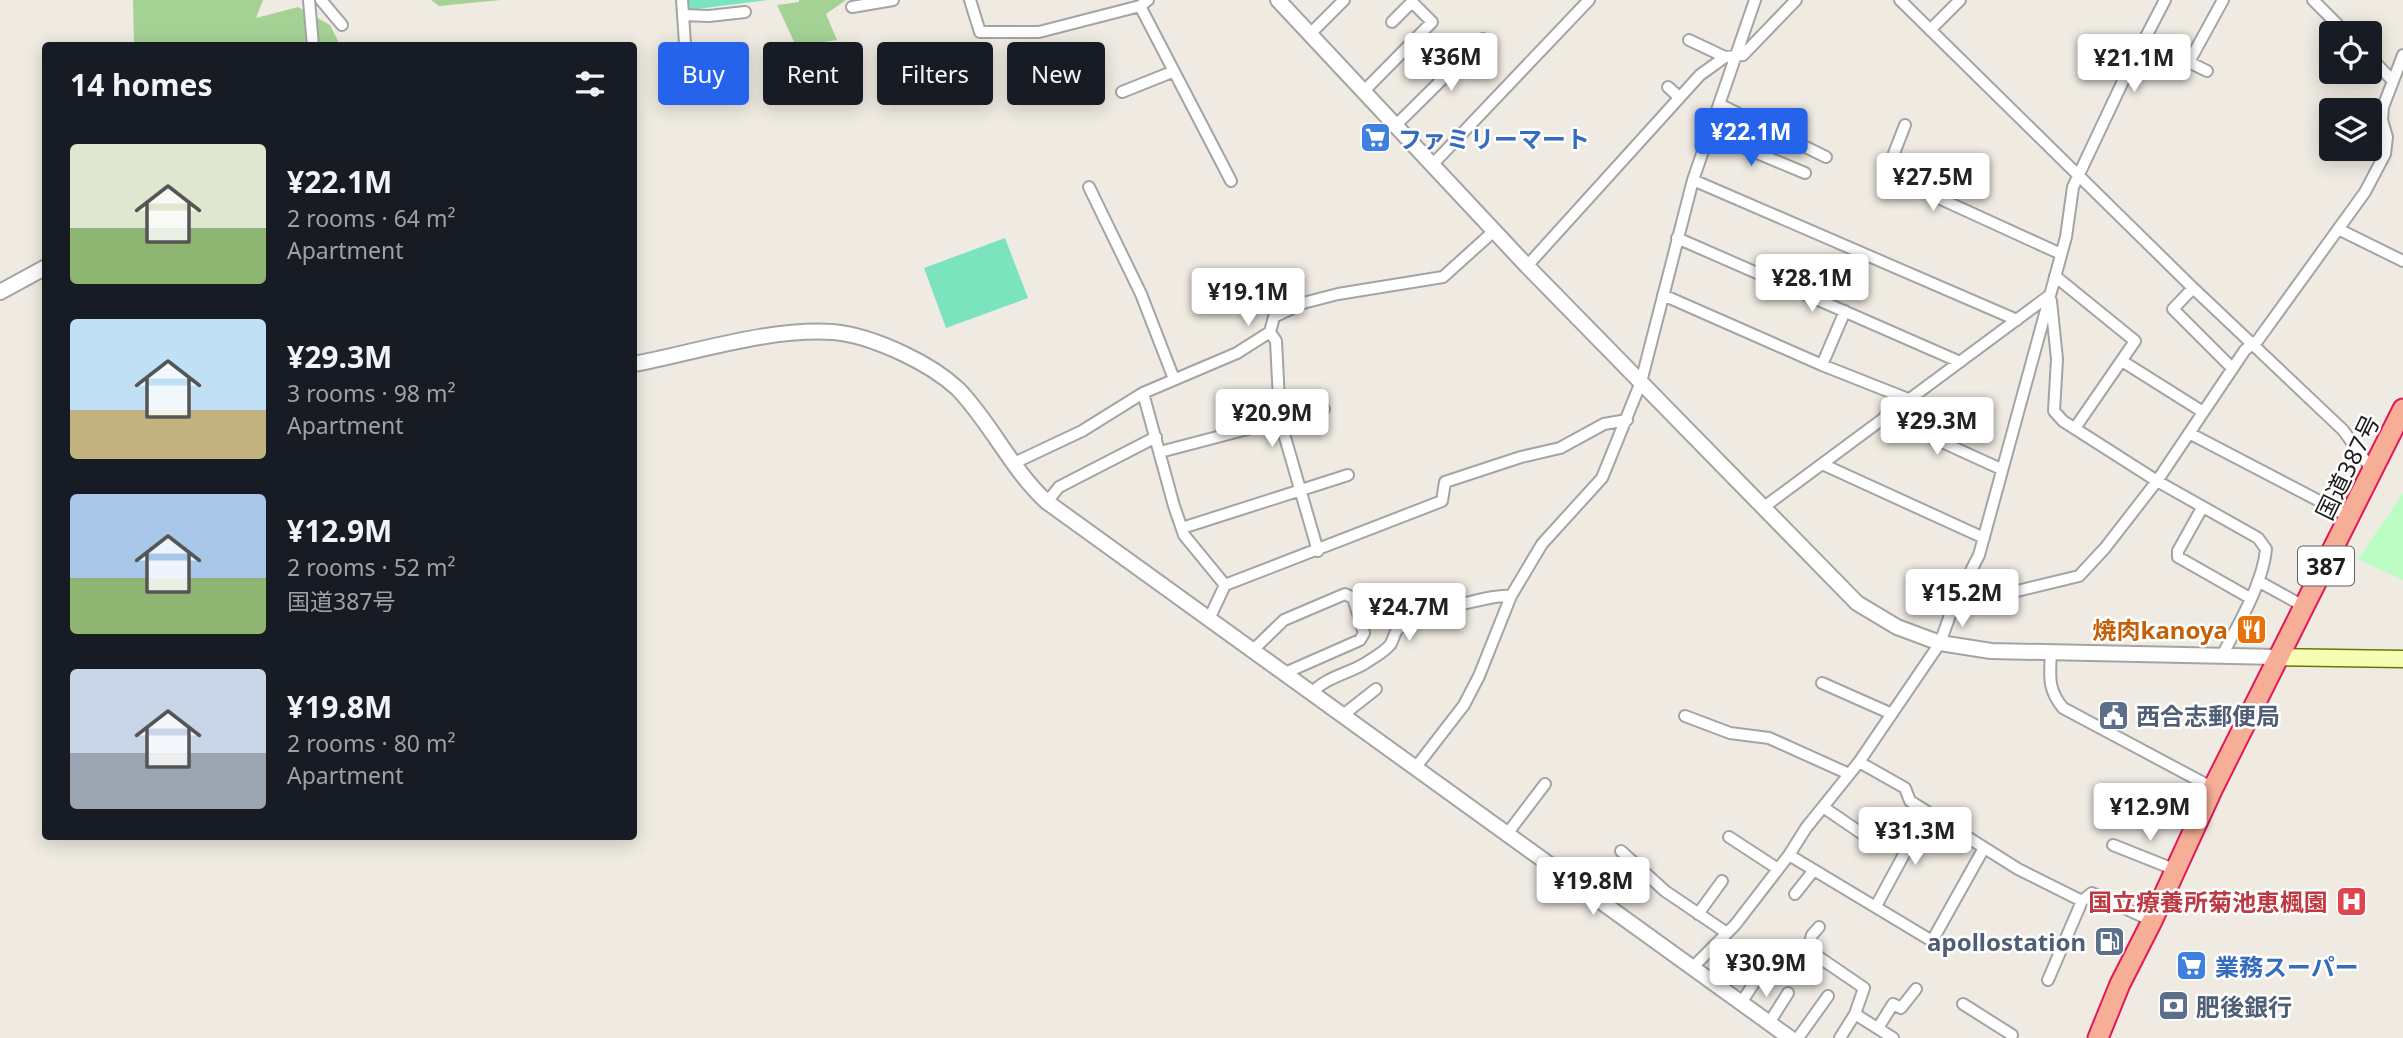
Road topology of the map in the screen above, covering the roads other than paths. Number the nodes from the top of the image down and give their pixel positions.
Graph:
1 (309, 0) edge
2 (321, 0) edge
3 (682, 0) edge
4 (893, 0) edge
5 (970, 0) edge
6 (1278, 0) edge
7 (1344, 0) edge
8 (1589, 0) edge
9 (1755, 0) edge
10 (1796, 0) edge
11 (1900, 0) edge
12 (1959, 0) edge
13 (2165, 0) edge
14 (2223, 0) edge
15 (1144, 3) edge
16 (2321, 3) edge
17 (852, 7) dead end
18 (745, 12) dead end
19 (683, 15) junction
20 (2336, 21) edge
21 (1392, 22) dead end
22 (341, 25) dead end
23 (1930, 30) junction
24 (1310, 34) junction
25 (1483, 39) dead end
26 (1689, 40) dead end
27 (2144, 40) junction
28 (313, 42) edge
29 (685, 42) edge
30 (2403, 55) edge
31 (1731, 57) junction
32 (2189, 62) junction
33 (2382, 69) edge
34 (2207, 71) dead end
35 (1172, 72) junction
36 (2393, 80) junction
37 (1668, 87) dead end
38 (1364, 91) junction
39 (1122, 92) dead end
40 (1679, 97) junction
41 (1719, 104) junction
42 (1396, 125) junction
43 (1905, 125) dead end
44 (1709, 133) junction
45 (1826, 157) dead end
46 (1433, 164) junction
47 (1805, 173) dead end
48 (2078, 175) junction
49 (1693, 180) junction
50 (1231, 181) dead end
51 (1089, 187) dead end
52 (2338, 229) junction
53 (1494, 231) junction
54 (1677, 238) junction
55 (2061, 254) junction
56 (2403, 261) edge
57 (1527, 266) junction
58 (42, 269) edge
59 (2056, 276) junction
60 (2193, 289) junction
61 (0, 292) edge
62 (1663, 295) junction
63 (2050, 295) junction
64 (1845, 311) junction
65 (2017, 320) junction
66 (1270, 332) junction
67 (2252, 345) junction
68 (2122, 361) junction
69 (1960, 362) junction
70 (637, 363) edge
71 (1822, 365) junction
72 (2232, 369) junction
73 (1174, 379) junction
74 (1641, 382) junction
75 (1143, 393) junction
76 (1908, 399) junction
77 (1324, 409) dead end
78 (2403, 409) edge
79 (2203, 412) junction
80 (1885, 416) junction
81 (1280, 420) junction
82 (1628, 420) junction
83 (2075, 428) junction
84 (2189, 433) junction
85 (1156, 437) junction
86 (1160, 452) junction
87 (1012, 464) junction
88 (1822, 464) junction
89 (2001, 469) junction
90 (2372, 470) junction
91 (1348, 475) dead end
92 (2157, 481) junction
93 (1299, 489) junction
94 (1047, 502) junction
95 (1764, 507) junction
96 (2202, 508) junction
97 (2350, 517) junction
98 (1182, 528) junction
99 (1984, 538) junction
100 (1318, 551) junction
101 (2258, 581) junction
102 (1225, 585) junction
103 (1511, 596) junction
104 (2250, 598) junction
105 (1954, 604) junction
106 (2305, 607) junction
107 (1209, 620) junction
108 (1940, 643) junction
109 (1253, 650) junction
110 (2051, 652) junction
111 (2222, 656) junction
112 (2278, 657) junction
113 (2403, 659) edge
114 (1285, 673) junction
115 (1822, 683) dead end
116 (1376, 689) dead end
117 (1312, 693) junction
118 (1892, 714) junction
119 (1343, 715) junction
120 (1685, 716) dead end
121 (1859, 762) junction
122 (1416, 767) junction
123 (1849, 774) junction
124 (1545, 784) dead end
125 (2213, 788) junction
126 (1823, 807) junction
127 (1927, 812) junction
128 (1507, 834) junction
129 (1864, 835) dead end
130 (1729, 837) dead end
131 (2113, 845) dead end
132 (1984, 848) junction
133 (1621, 851) dead end
134 (1789, 855) junction
135 (1778, 869) junction
136 (1814, 870) junction
137 (2176, 870) junction
138 (1722, 881) dead end
139 (1795, 894) dead end
140 (2082, 901) junction
141 (1875, 906) junction
142 (1698, 914) junction
143 (2152, 921) junction
144 (1819, 926) dead end
145 (1727, 933) junction
146 (1771, 957) dead end
147 (1692, 968) junction
148 (2048, 980) dead end
149 (1916, 989) dead end
150 (1788, 993) dead end
151 (1828, 996) dead end
152 (1741, 1003) junction
153 (1963, 1004) dead end
154 (1855, 1014) junction
155 (1769, 1023) junction
156 (1878, 1028) junction
157 (2012, 1035) dead end
158 (1790, 1038) edge
159 (1798, 1038) edge
160 (1840, 1038) edge
161 (1894, 1038) edge
162 (2098, 1038) edge

1 - 28 street
2 - 22 street
3 - 19 street
4 - 17 street
5 - 15 street
6 - 24 street
7 - 24 street
8 - 46 street
9 - 31 street
10 - 31 street
11 - 23 street
12 - 23 street
13 - 27 street
14 - 32 street
15 - 35 street
16 - 20 street
18 - 19 street
19 - 29 street
21 - 38 street
23 - 48 street
24 - 38 street
25 - 42 street
26 - 31 street
27 - 32 street
27 - 48 street
30 - 36 street
31 - 40 street
31 - 41 street
32 - 34 street
33 - 36 street
35 - 39 street
35 - 50 street
36 - 52 street
37 - 40 street
38 - 42 street
40 - 57 street
41 - 44 street
41 - 45 street
42 - 46 street
43 - 55 street
44 - 47 street
44 - 49 street
46 - 53 street
48 - 55 street
48 - 60 street
49 - 54 street
49 - 65 street
51 - 73 street
52 - 56 street
52 - 67 street
53 - 57 street
53 - 66 street
54 - 62 street
54 - 64 street
55 - 59 street
57 - 74 street
58 - 61 street
59 - 63 street
59 - 68 street
60 - 67 street
60 - 72 street
62 - 71 street
62 - 74 street
63 - 65 street
63 - 83 street
63 - 89 street
64 - 69 street
64 - 71 street
65 - 69 street
66 - 73 street
66 - 81 street
67 - 72 street
67 - 90 street
68 - 79 street
68 - 83 street
69 - 76 street
70 - 87 street
71 - 76 street
72 - 79 street
73 - 75 street
74 - 82 street
74 - 95 street
75 - 85 street
75 - 87 street
76 - 80 street
77 - 81 street
78 - 90 highway, 国道387号 / 387
79 - 84 street
80 - 88 street
80 - 89 street
81 - 86 street
81 - 93 street
82 - 100 street
82 - 103 street
83 - 92 street
84 - 92 street
84 - 97 street
85 - 86 street
85 - 94 street
86 - 98 street
87 - 94 street
88 - 95 street
88 - 99 street
89 - 99 street
90 - 97 highway, 国道387号 / 387
91 - 93 street
92 - 96 street
92 - 105 street
93 - 98 street
93 - 100 street
94 - 107 street
95 - 108 street
96 - 101 street
96 - 104 street
97 - 106 highway, 国道387号 / 387
98 - 102 street
99 - 105 street
100 - 102 street
101 - 104 street
101 - 106 street
102 - 107 street
103 - 117 street
103 - 122 street
104 - 111 street
105 - 108 street
106 - 112 highway, 国道387号 / 387
107 - 109 street
108 - 110 street
108 - 118 street
109 - 114 street
109 - 114 street
110 - 111 street
110 - 125 street
111 - 112 street
112 - 113 main road
112 - 125 highway, 国道387号 / 387
114 - 117 street
115 - 118 street
116 - 119 street
117 - 119 street
118 - 121 street
119 - 122 street
120 - 123 street
121 - 123 street
121 - 127 street
122 - 128 street
123 - 126 street
124 - 128 street
125 - 137 highway, 国道387号 / 387
126 - 129 street
126 - 134 street
127 - 132 street
127 - 141 street
128 - 147 street
130 - 135 street
131 - 137 street
132 - 140 street
132 - 141 street
133 - 142 street
134 - 135 street
134 - 136 street
135 - 145 street
136 - 139 street
136 - 141 street
137 - 143 highway, 国道387号 / 387
138 - 142 street
140 - 143 street
140 - 148 street
142 - 145 street
143 - 162 highway, 国道387号 / 387
144 - 154 street
145 - 147 street
146 - 152 street
147 - 152 street
149 - 156 street
150 - 155 street
151 - 159 street
152 - 155 street
153 - 157 street
154 - 156 street
154 - 160 street
155 - 158 street
156 - 161 street

